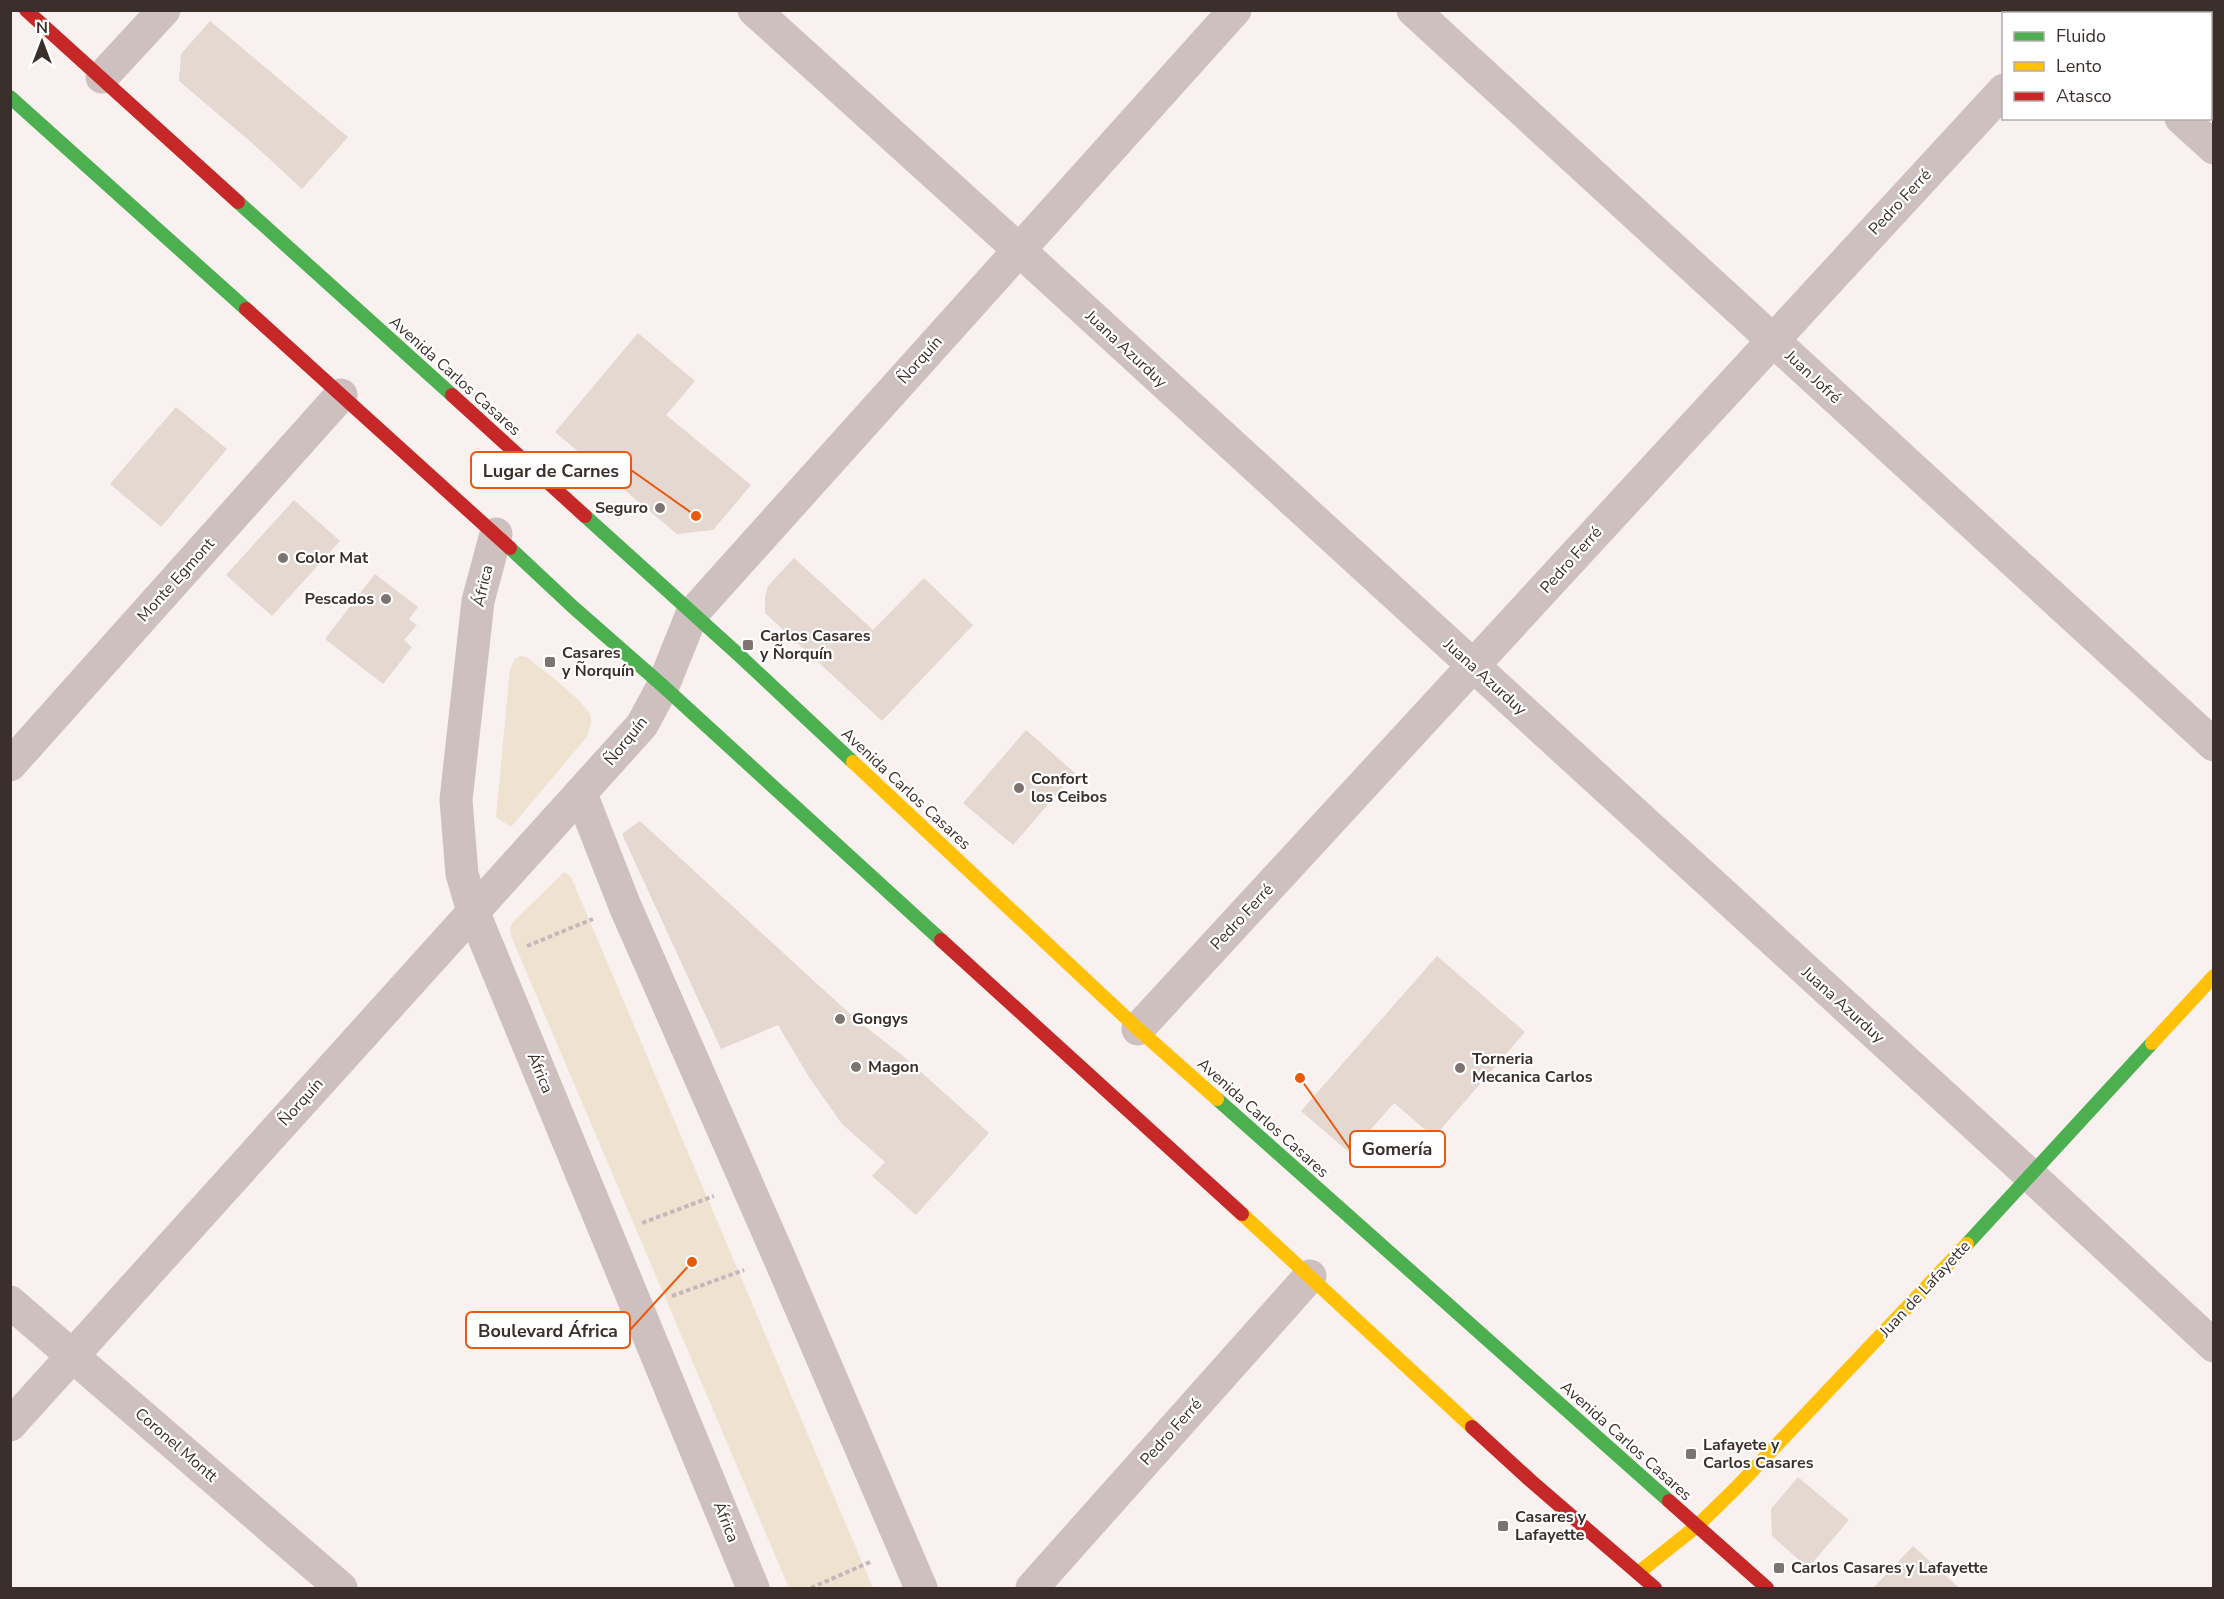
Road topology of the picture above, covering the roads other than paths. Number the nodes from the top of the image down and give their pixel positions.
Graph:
1 (26, 10) edge
2 (164, 10) edge
3 (754, 10) edge
4 (1235, 10) edge
5 (1413, 10) edge
6 (102, 77) junction
7 (2002, 92) edge
8 (10, 97) edge
9 (2183, 120) edge
10 (2214, 148) edge
11 (1019, 250) junction
12 (1772, 340) junction
13 (341, 395) junction
14 (496, 534) junction
15 (692, 614) junction
16 (1473, 667) junction
17 (663, 686) junction
18 (2214, 745) edge
19 (10, 765) edge
20 (581, 794) junction
21 (473, 911) junction
22 (2214, 976) edge
23 (1138, 1029) junction
24 (2031, 1176) junction
25 (1310, 1276) junction
26 (10, 1302) edge
27 (2214, 1346) edge
28 (72, 1355) junction
29 (10, 1425) edge
30 (1697, 1526) junction
31 (1639, 1583) edge
32 (341, 1588) edge
33 (753, 1588) edge
34 (921, 1588) edge
35 (1032, 1588) edge
36 (1767, 1588) edge

1 - 6 main road, Avenida Carlos Casares
2 - 6 street
3 - 11 street, Juana Azurduy
4 - 11 street, Ñorquín
5 - 12 street, Juan Jofré
6 - 15 main road, Avenida Carlos Casares
7 - 12 street, Pedro Ferré
8 - 13 main road
9 - 10 street
11 - 15 street, Ñorquín
11 - 16 street, Juana Azurduy
12 - 16 street, Pedro Ferré
12 - 18 street, Juan Jofré
13 - 14 main road
13 - 19 street, Monte Egmont
14 - 17 main road
14 - 21 street, África
15 - 17 street, Ñorquín
15 - 23 main road, Avenida Carlos Casares
16 - 23 street, Pedro Ferré
16 - 24 street, Juana Azurduy
17 - 20 street, Ñorquín
17 - 25 main road
20 - 21 street, Ñorquín
20 - 34 street
21 - 28 street, Ñorquín
21 - 33 street, África
22 - 24 main road, Juan de Lafayette
23 - 30 main road, Avenida Carlos Casares
24 - 27 street, Juana Azurduy
24 - 30 main road, Juan de Lafayette
25 - 31 main road
25 - 35 street, Pedro Ferré
26 - 28 street, Coronel Montt
28 - 29 street, Ñorquín
28 - 32 street, Coronel Montt
30 - 31 main road, Juan de Lafayette
30 - 36 main road, Avenida Carlos Casares

